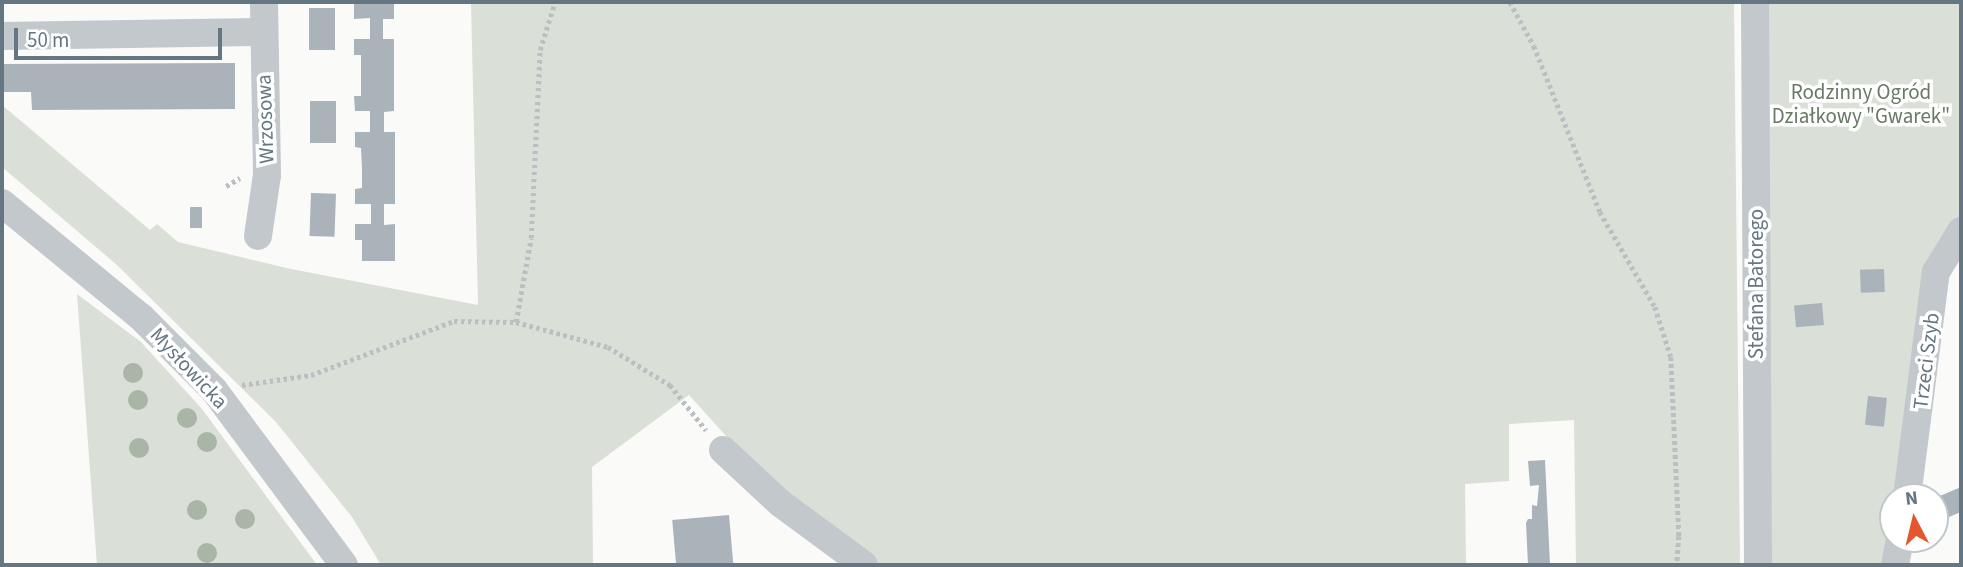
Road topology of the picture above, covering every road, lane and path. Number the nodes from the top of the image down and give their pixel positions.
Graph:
1 (264, 2) edge
2 (555, 2) edge
3 (1510, 2) edge
4 (1755, 2) edge
5 (264, 32) junction
6 (2, 36) edge
7 (243, 176) dead end
8 (226, 186) dead end
9 (2, 204) edge
10 (1961, 231) edge
11 (258, 236) dead end
12 (516, 323) junction
13 (214, 390) junction
14 (723, 450) joint
15 (1909, 483) edge
16 (344, 565) edge
17 (864, 565) edge
18 (1677, 565) edge
19 (1758, 565) edge

1 - 5 street, Wrzosowa
2 - 12 path
3 - 18 path
4 - 19 street, Stefana Batorego
5 - 6 street
5 - 11 street, Wrzosowa
7 - 8 path
9 - 13 street, Mysłowicka
10 - 15 street, Trzeci Szyb
12 - 13 path
12 - 14 path
13 - 16 street, Mysłowicka
14 - 17 street

